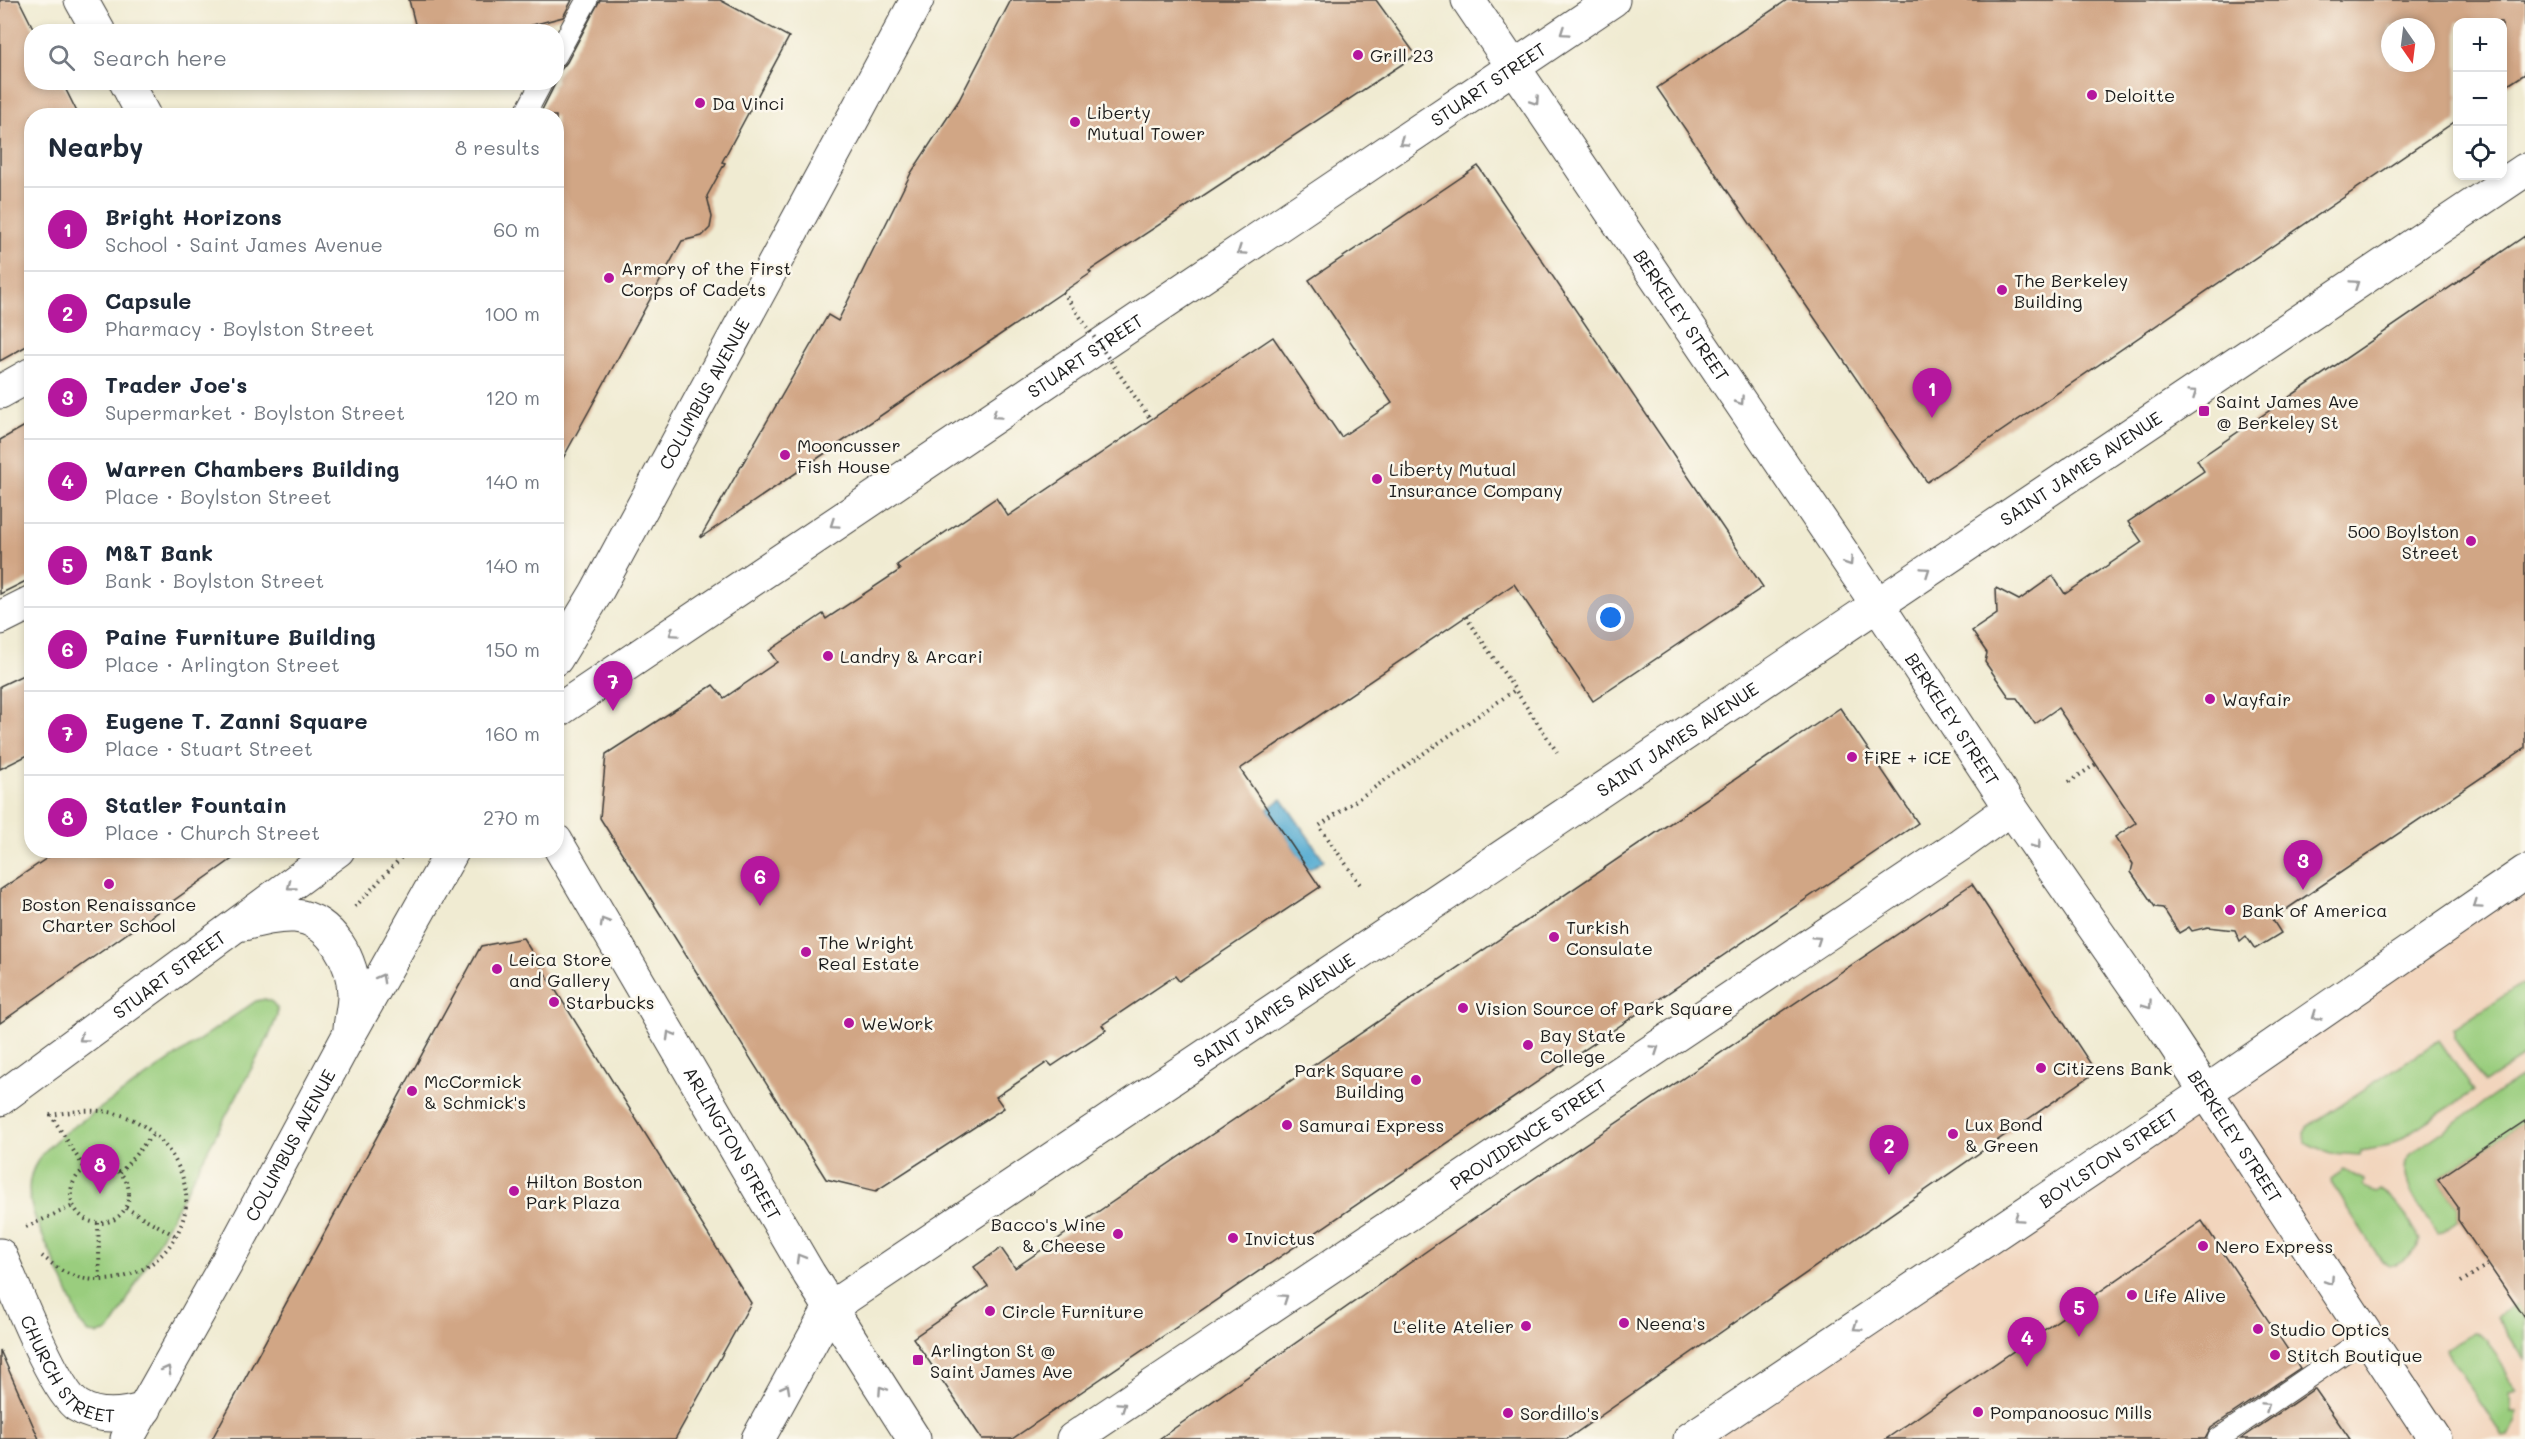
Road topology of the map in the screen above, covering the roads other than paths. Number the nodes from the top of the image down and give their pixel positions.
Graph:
1 (81, 0) edge
2 (587, 0) edge
3 (917, 0) edge
4 (1468, 0) edge
5 (1613, 0) edge
6 (94, 24) edge
7 (564, 42) edge
8 (1512, 67) junction
9 (130, 90) edge
10 (538, 90) edge
11 (140, 108) edge
12 (528, 108) edge
13 (2525, 170) edge
14 (24, 378) edge
15 (0, 392) edge
16 (1878, 604) junction
17 (24, 606) edge
18 (0, 618) edge
19 (564, 645) edge
20 (564, 707) edge
21 (2011, 808) junction
22 (564, 855) edge
23 (327, 858) edge
24 (449, 858) edge
25 (2525, 872) edge
26 (237, 926) junction
27 (349, 1035) junction
28 (2206, 1092) junction
29 (0, 1099) edge
30 (0, 1255) edge
31 (830, 1308) junction
32 (2367, 1337) junction
33 (145, 1409) junction
34 (127, 1439) edge
35 (758, 1439) edge
36 (914, 1439) edge
37 (1073, 1439) edge
38 (1690, 1439) edge
39 (2217, 1439) edge
40 (2435, 1439) edge

1 - 6 main road
2 - 7 lane
3 - 19 main road, COLUMBUS AVENUE
4 - 8 main road, BERKELEY STREET
5 -> 8 main road, STUART STREET
8 -> 16 main road, BERKELEY STREET
8 -> 20 main road, STUART STREET
9 - 11 main road
10 - 12 lane
16 -> 13 main road, SAINT JAMES AVENUE
14 - 15 main road
16 - 21 main road, BERKELEY STREET
16 - 31 main road, SAINT JAMES AVENUE
17 - 18 main road
21 -> 28 main road, BERKELEY STREET
37 -> 21 main road, PROVIDENCE STREET
31 -> 22 main road, ARLINGTON STREET
23 -> 26 main road, STUART STREET
27 -> 24 main road, COLUMBUS AVENUE
25 -> 28 main road, BOYLSTON STREET
26 - 27 main road
26 -> 29 main road, STUART STREET
33 -> 27 main road, COLUMBUS AVENUE
28 -> 32 main road, BERKELEY STREET
28 -> 38 main road, BOYLSTON STREET
30 - 33 main road, CHURCH STREET
35 -> 31 main road
36 -> 31 main road, ARLINGTON STREET
39 -> 32 lane
32 - 40 main road, BERKELEY STREET
33 - 34 main road, COLUMBUS AVENUE

